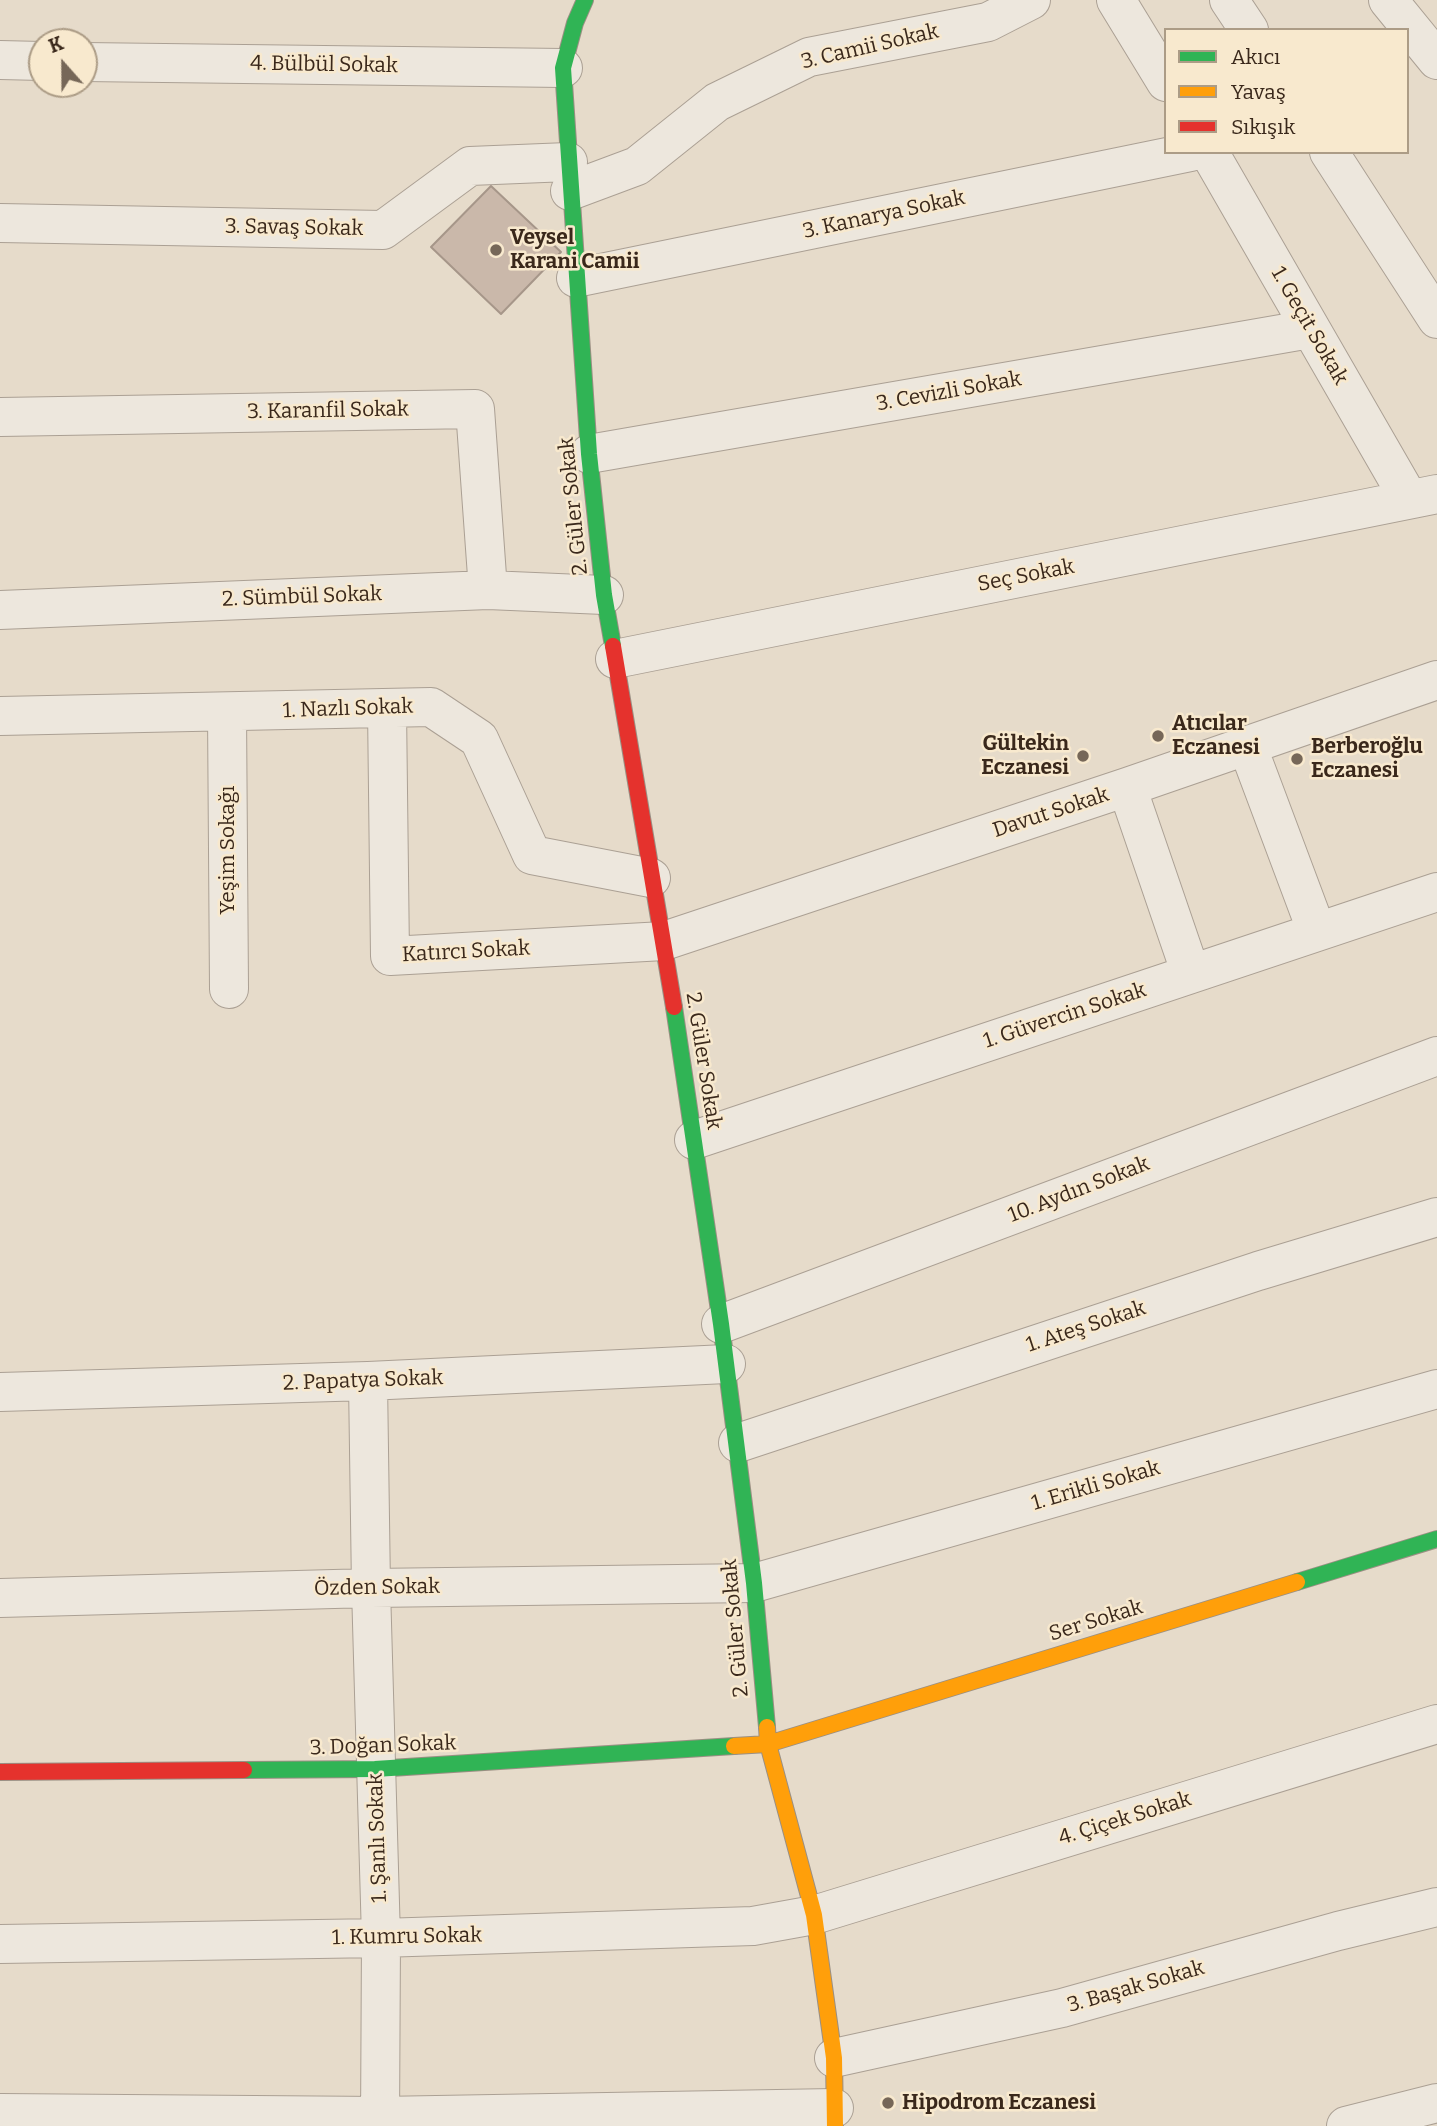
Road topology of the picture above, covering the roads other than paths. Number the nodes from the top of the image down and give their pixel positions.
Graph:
1 (585, 0) edge
2 (1031, 0) edge
3 (1116, 0) edge
4 (1229, 0) edge
5 (1388, 0) edge
6 (1248, 28) edge
7 (0, 60) edge
8 (1437, 60) edge
9 (28, 61) edge
10 (98, 62) edge
11 (563, 68) junction
12 (1164, 79) edge
13 (1181, 154) edge
14 (1210, 154) edge
15 (1330, 154) edge
16 (569, 176) junction
17 (0, 223) edge
18 (576, 278) junction
19 (1437, 319) edge
20 (1310, 329) junction
21 (0, 417) edge
22 (589, 454) junction
23 (1423, 496) edge
24 (488, 590) junction
25 (604, 595) junction
26 (0, 610) edge
27 (615, 659) junction
28 (1437, 680) edge
29 (387, 708) junction
30 (227, 712) junction
31 (0, 716) edge
32 (1247, 746) junction
33 (1127, 788) junction
34 (651, 878) junction
35 (1437, 892) edge
36 (1317, 932) junction
37 (664, 941) junction
38 (1191, 974) junction
39 (229, 989) dead end
40 (1437, 1056) edge
41 (694, 1140) junction
42 (1437, 1217) edge
43 (721, 1324) junction
44 (726, 1364) junction
45 (368, 1381) junction
46 (1437, 1390) edge
47 (0, 1392) edge
48 (738, 1443) junction
49 (1437, 1539) edge
50 (754, 1583) junction
51 (371, 1588) junction
52 (0, 1598) edge
53 (1437, 1724) edge
54 (768, 1744) junction
55 (375, 1769) junction
56 (0, 1772) edge
57 (1437, 1907) edge
58 (814, 1915) junction
59 (381, 1938) junction
60 (0, 1944) edge
61 (834, 2058) junction
62 (1437, 2104) edge
63 (0, 2113) edge
64 (835, 2117) edge
65 (380, 2121) edge
66 (1346, 2126) edge

1 - 11 street, 2. Güler Sokak
2 - 16 street, 3. Camii Sokak
3 - 12 street
4 - 6 street
5 - 8 street
7 - 9 street
10 - 11 street, 4. Bülbül Sokak
11 - 16 street, 2. Güler Sokak
13 - 18 street, 3. Kanarya Sokak
14 - 20 street, 1. Geçit Sokak
15 - 19 street
16 - 17 street, 3. Savaş Sokak
16 - 18 street, 2. Güler Sokak
18 - 22 street, 2. Güler Sokak
20 - 22 street, 3. Cevizli Sokak
20 - 23 street, 1. Geçit Sokak
21 - 24 street, 3. Karanfil Sokak
22 - 25 street, 2. Güler Sokak
23 - 27 street, Seç Sokak
24 - 25 street, 2. Sümbül Sokak
24 - 26 street, 2. Sümbül Sokak
25 - 27 street, 2. Güler Sokak
27 - 34 street, 2. Güler Sokak
28 - 32 street, Davut Sokak
29 - 30 street, 1. Nazlı Sokak
29 - 34 street, 1. Nazlı Sokak
29 - 37 street, Katırcı Sokak
30 - 31 street, 1. Nazlı Sokak
30 - 39 street, Yeşim Sokağı
32 - 33 street, Davut Sokak
32 - 36 street
33 - 37 street, Davut Sokak
33 - 38 street
34 - 37 street, 2. Güler Sokak
35 - 36 street, 1. Güvercin Sokak
36 - 38 street, 1. Güvercin Sokak
37 - 41 street, 2. Güler Sokak
38 - 41 street, 1. Güvercin Sokak
40 - 43 street, 10. Aydın Sokak
41 - 43 street, 2. Güler Sokak
42 - 48 street, 1. Ateş Sokak
43 - 44 street, 2. Güler Sokak
44 - 45 street, 2. Papatya Sokak
44 - 48 street, 2. Güler Sokak
45 - 47 street, 2. Papatya Sokak
45 - 51 street, 1. Şanlı Sokak
46 - 50 street, 1. Erikli Sokak
48 - 50 street, 2. Güler Sokak
49 - 54 street, Ser Sokak
50 - 51 street, Özden Sokak
50 - 54 street, 2. Güler Sokak
51 - 52 street, Özden Sokak
51 - 55 street, 1. Şanlı Sokak
53 - 58 street, 4. Çiçek Sokak
54 - 55 street, 3. Doğan Sokak
54 - 58 street, 2. Güler Sokak
55 - 56 street, 3. Doğan Sokak
55 - 59 street, 1. Şanlı Sokak
57 - 61 street, 3. Başak Sokak
58 - 59 street, 1. Kumru Sokak
58 - 61 street, 2. Güler Sokak
59 - 60 street, 1. Kumru Sokak
59 - 65 street, 1. Şanlı Sokak
61 - 64 street, 2. Güler Sokak
62 - 66 street
63 - 65 street
64 - 65 street

